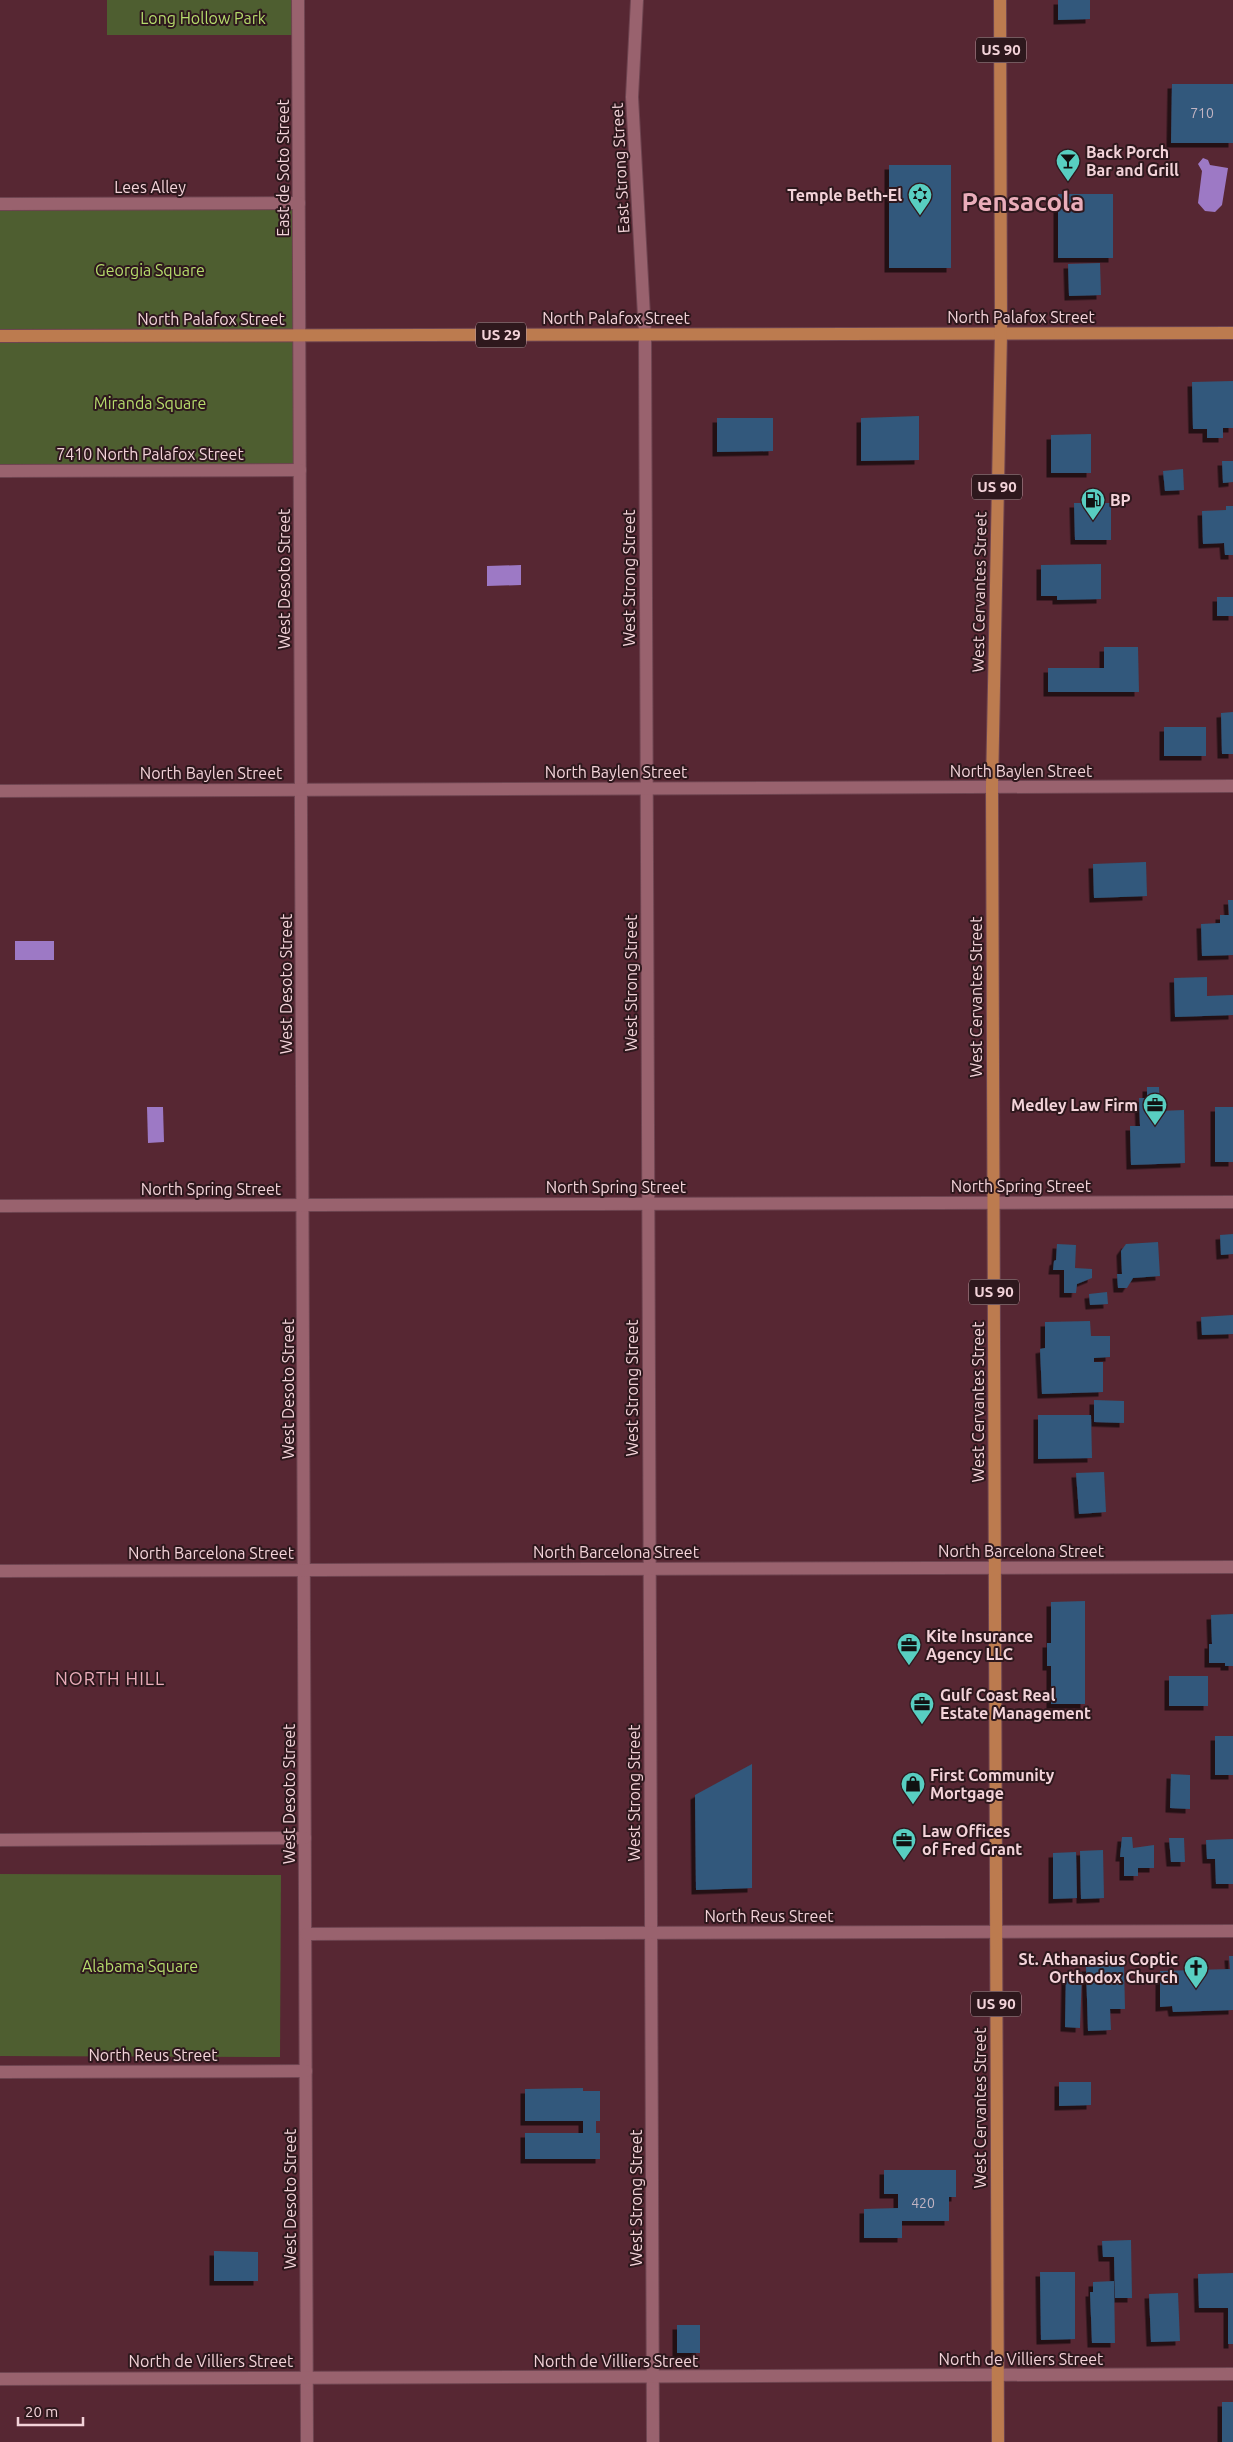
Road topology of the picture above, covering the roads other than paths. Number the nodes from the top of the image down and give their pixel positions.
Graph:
1 (298, 0) edge
2 (637, 0) edge
3 (1000, 0) edge
4 (300, 203) junction
5 (0, 204) edge
6 (1001, 333) junction
7 (645, 334) junction
8 (1233, 334) edge
9 (300, 335) junction
10 (0, 336) edge
11 (300, 470) junction
12 (0, 471) edge
13 (1233, 786) edge
14 (992, 787) junction
15 (646, 788) junction
16 (301, 789) junction
17 (0, 791) edge
18 (993, 1202) junction
19 (1233, 1202) edge
20 (304, 1204) junction
21 (648, 1204) junction
22 (0, 1206) edge
23 (994, 1567) junction
24 (1233, 1567) edge
25 (649, 1568) junction
26 (304, 1569) junction
27 (0, 1571) edge
28 (305, 1838) junction
29 (0, 1840) edge
30 (1233, 1931) edge
31 (996, 1932) junction
32 (651, 1933) junction
33 (306, 1934) junction
34 (306, 2071) junction
35 (0, 2072) edge
36 (1233, 2374) edge
37 (997, 2375) junction
38 (307, 2377) junction
39 (652, 2377) junction
40 (0, 2379) edge
41 (307, 2442) edge
42 (653, 2442) edge
43 (998, 2442) edge

1 - 4 street, East de Soto Street
2 - 7 street, East Strong Street
3 - 6 main road, US 90
4 - 5 street, Lees Alley
4 - 9 street, East de Soto Street
6 - 7 main road, North Palafox Street / US 29
6 - 8 main road, North Palafox Street
6 - 14 main road, West Cervantes Street / US 90
7 - 9 main road, North Palafox Street / US 29
7 - 15 street, West Strong Street
9 - 10 main road, North Palafox Street / US 29
9 - 11 street, West Desoto Street
11 - 12 street, 7410 North Palafox Street
11 - 16 street, West Desoto Street
13 - 14 street, North Baylen Street
14 - 15 street, North Baylen Street
14 - 18 main road, West Cervantes Street / US 90
15 - 16 street, North Baylen Street
15 - 21 street, West Strong Street
16 - 17 street, North Baylen Street
16 - 20 street, West Desoto Street
18 - 19 street, North Spring Street
18 - 21 street, North Spring Street
18 - 23 main road, West Cervantes Street / US 90
20 - 21 street, North Spring Street
20 - 22 street, North Spring Street
20 - 26 street, West Desoto Street
21 - 25 street, West Strong Street
23 - 24 street, North Barcelona Street
23 - 25 street, North Barcelona Street
23 - 31 main road, West Cervantes Street / US 90
25 - 26 street, North Barcelona Street
25 - 32 street, West Strong Street
26 - 27 street, North Barcelona Street
26 - 28 street, West Desoto Street
28 - 29 street
28 - 33 street, West Desoto Street
30 - 31 street, North Reus Street
31 - 32 street, North Reus Street
31 - 37 main road, West Cervantes Street / US 90
32 - 33 street, North Reus Street
32 - 39 street, West Strong Street
33 - 34 street, West Desoto Street
34 - 35 street, North Reus Street
34 - 38 street, West Desoto Street
36 - 37 street, North de Villiers Street
37 - 39 street, North de Villiers Street
37 - 43 main road, West Cervantes Street / US 90
38 - 39 street, North de Villiers Street
38 - 40 street, North de Villiers Street
38 - 41 street, West Desoto Street
39 - 42 street, West Strong Street

